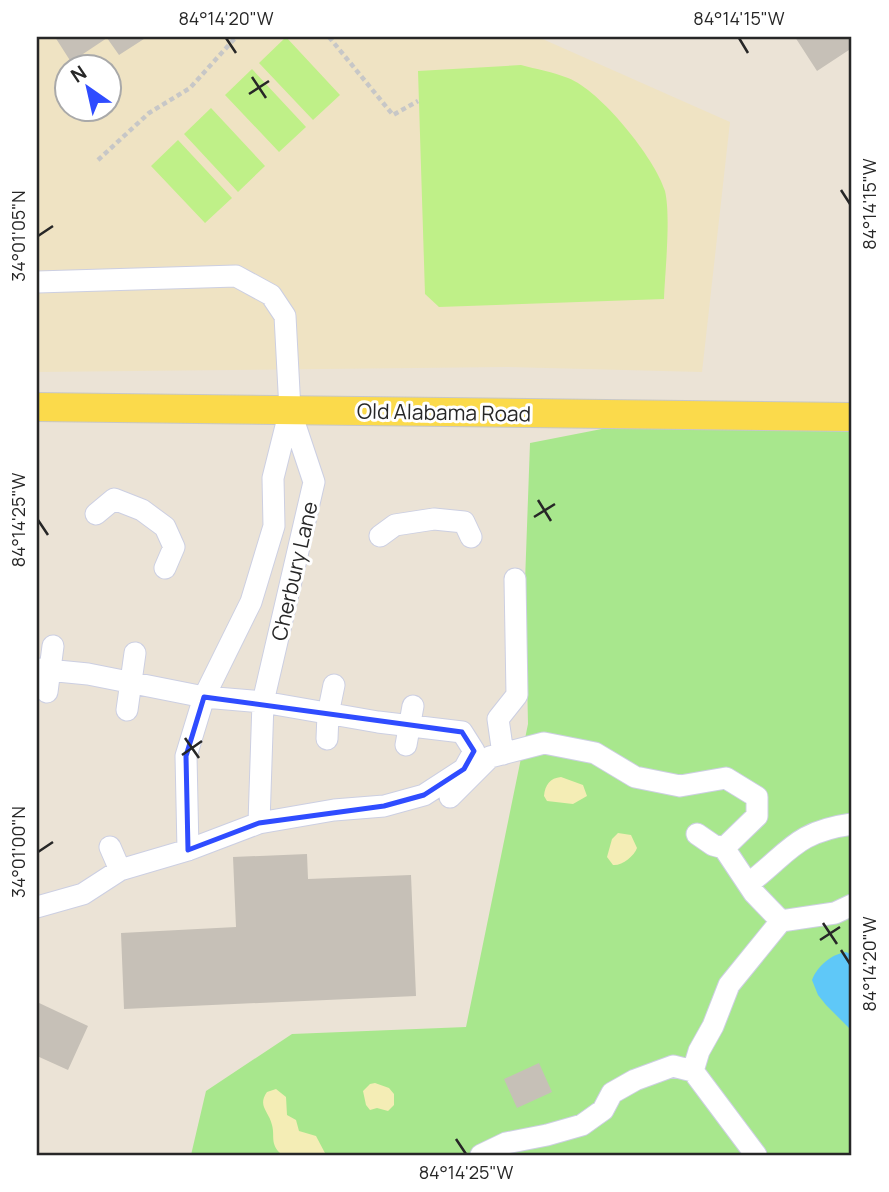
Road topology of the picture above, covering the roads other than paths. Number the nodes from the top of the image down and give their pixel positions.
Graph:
1 (37, 282) edge
2 (37, 407) edge
3 (290, 410) junction
4 (852, 417) edge
5 (96, 514) dead end
6 (380, 536) dead end
7 (471, 537) dead end
8 (165, 568) dead end
9 (515, 579) dead end
10 (251, 602) junction
11 (285, 612) junction
12 (53, 646) dead end
13 (135, 653) dead end
14 (43, 670) edge
15 (130, 682) junction
16 (334, 685) dead end
17 (47, 692) dead end
18 (204, 697) junction
19 (263, 702) junction
20 (127, 710) dead end
21 (328, 713) junction
22 (327, 739) dead end
23 (503, 754) junction
24 (450, 797) dead end
25 (259, 823) junction
26 (852, 824) edge
27 (697, 834) dead end
28 (110, 847) dead end
29 (724, 848) junction
30 (188, 850) junction
31 (120, 870) junction
32 (748, 884) junction
33 (852, 905) edge
34 (37, 907) edge
35 (781, 921) junction
36 (693, 1071) junction
37 (481, 1155) edge
38 (756, 1155) edge

1 - 3 street
2 - 3 main road, Old Alabama Road
3 - 4 main road, Old Alabama Road
3 - 10 street, Cherbury Lane
3 - 11 street, Cherbury Lane
5 - 8 street
6 - 7 street
9 - 23 street
10 - 11 street
10 - 18 street, Cherbury Lane
11 - 19 street, Cherbury Lane
12 - 14 street
13 - 15 street
14 - 15 street
14 - 17 street
15 - 18 street
15 - 20 street
16 - 21 street
18 - 19 street
18 - 30 street, Cherbury Lane
19 - 21 street
19 - 25 street, Cherbury Lane
21 - 22 street
21 - 25 street
23 - 24 street
23 - 29 street
25 - 30 street
26 - 32 street
27 - 29 street
28 - 31 street
29 - 32 street
30 - 31 street
31 - 34 street
32 - 35 street
33 - 35 street
35 - 36 street
36 - 37 street
36 - 38 street

